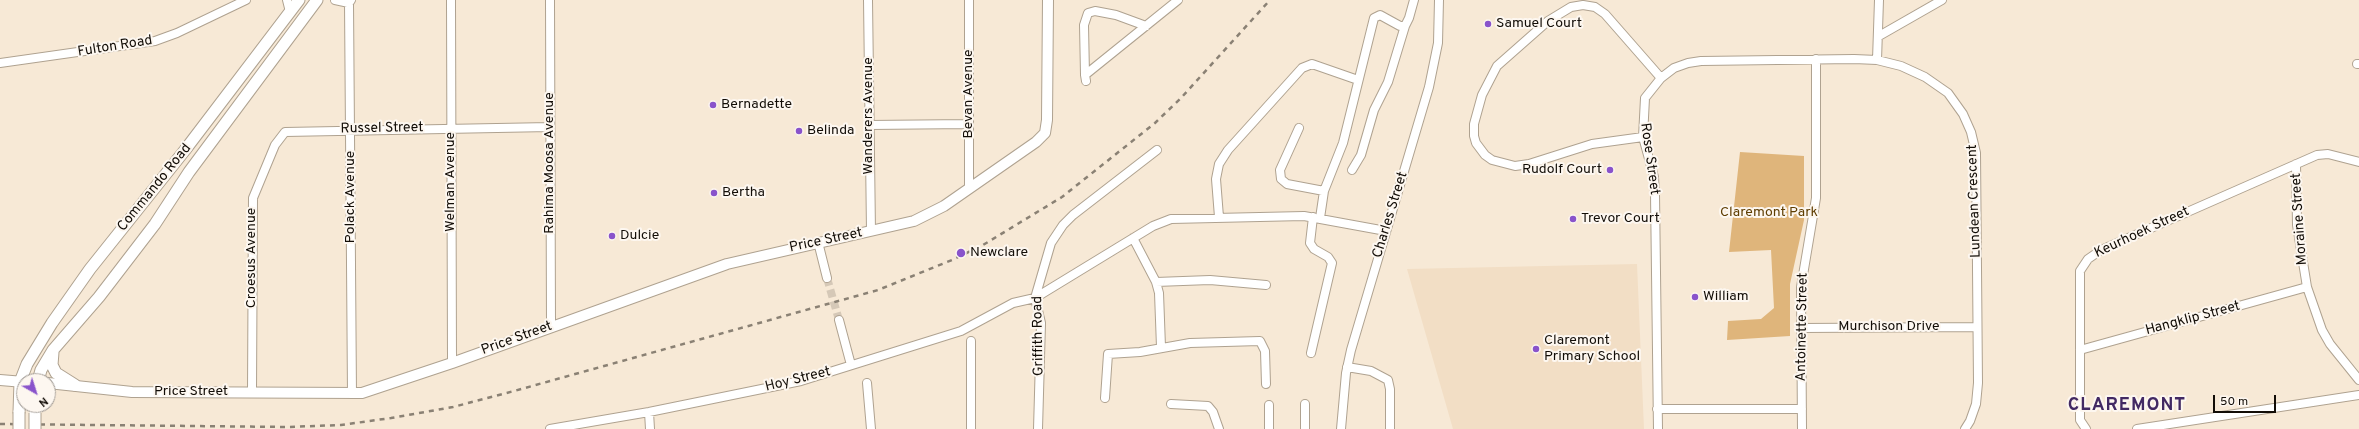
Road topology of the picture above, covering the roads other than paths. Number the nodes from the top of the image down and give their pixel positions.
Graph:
1 (246, 0) edge
2 (286, 0) edge
3 (299, 0) edge
4 (317, 0) edge
5 (335, 0) edge
6 (451, 0) edge
7 (550, 0) edge
8 (868, 0) edge
9 (968, 0) edge
10 (1048, 0) edge
11 (1178, 0) edge
12 (1414, 0) edge
13 (1439, 0) edge
14 (1879, 0) edge
15 (1942, 0) edge
16 (350, 2) edge
17 (290, 12) junction
18 (1146, 26) junction
19 (1405, 26) junction
20 (1879, 36) junction
21 (1816, 59) junction
22 (1876, 60) junction
23 (0, 63) edge
24 (1661, 78) junction
25 (1358, 80) junction
26 (969, 124) junction
27 (869, 125) junction
28 (550, 127) junction
29 (451, 128) junction
30 (1299, 128) dead end
31 (351, 129) junction
32 (285, 132) joint
33 (1643, 137) junction
34 (1157, 150) dead end
35 (2359, 162) edge
36 (2296, 164) junction
37 (1352, 170) dead end
38 (969, 188) junction
39 (1324, 190) junction
40 (1219, 217) junction
41 (1316, 218) junction
42 (871, 231) junction
43 (1386, 231) junction
44 (1133, 238) junction
45 (818, 242) junction
46 (827, 278) tunnel mouth
47 (1156, 282) junction
48 (1266, 285) dead end
49 (2307, 287) junction
50 (1035, 298) junction
51 (839, 320) tunnel mouth
52 (551, 326) junction
53 (1977, 327) junction
54 (1802, 328) junction
55 (971, 341) dead end
56 (1160, 347) junction
57 (53, 350) junction
58 (2080, 350) junction
59 (1311, 353) dead end
60 (452, 363) junction
61 (851, 365) junction
62 (1347, 367) junction
63 (24, 373) edge
64 (40, 373) edge
65 (0, 380) edge
66 (2359, 380) edge
67 (16, 381) edge
68 (867, 383) dead end
69 (56, 384) edge
70 (1266, 384) dead end
71 (75, 385) junction
72 (252, 392) junction
73 (352, 394) junction
74 (2359, 395) edge
75 (1105, 398) dead end
76 (1171, 404) dead end
77 (1305, 404) dead end
78 (1269, 405) dead end
79 (1657, 409) junction
80 (1802, 409) junction
81 (649, 412) junction
82 (19, 413) edge
83 (36, 413) edge
84 (19, 429) edge
85 (35, 429) edge
86 (551, 429) edge
87 (650, 429) edge
88 (871, 429) edge
89 (971, 429) edge
90 (1038, 429) edge
91 (1219, 429) edge
92 (1269, 429) edge
93 (1305, 429) edge
94 (1341, 429) edge
95 (1390, 429) edge
96 (1658, 429) edge
97 (1802, 429) edge
98 (1965, 429) edge
99 (2086, 429) edge
100 (2137, 429) edge

1 - 23 street, Fulton Road
2 - 17 street
3 - 17 main road, Commando Road
4 - 57 main road, Commando Road
5 - 16 street
6 - 29 street, Welman Avenue
7 - 28 street, Rahima Moosa Avenue
8 - 27 street, Wanderers Avenue
9 - 26 street, Bevan Avenue
10 - 38 street
11 - 18 street
12 - 19 street
13 - 43 street, Charles Street
14 - 20 street
15 - 20 street
16 - 31 street, Polack Avenue
17 - 63 main road, Commando Road
18 - 18 street
19 - 25 street
19 - 37 street
20 - 22 street
21 - 22 street, Lundean Crescent
21 - 24 street, Rose Street
21 - 54 street, Antoinette Street
22 - 53 street, Lundean Crescent
24 - 33 street, Rose Street
24 - 33 street
25 - 39 street
25 - 40 street
26 - 27 street
26 - 38 street, Bevan Avenue
27 - 42 street, Wanderers Avenue
28 - 29 street, Russel Street
28 - 52 street, Rahima Moosa Avenue
29 - 31 street, Russel Street
29 - 60 street, Welman Avenue
30 - 39 street
31 - 32 street, Russel Street
31 - 73 street, Polack Avenue
32 - 72 street, Croesus Avenue
33 - 79 street, Rose Street
34 - 50 street, Griffith Road
35 - 36 street, Keurhoek Street
36 - 49 street, Moraine Street
36 - 58 street, Keurhoek Street
38 - 42 street, Price Street
39 - 41 street
40 - 41 street, Hoy Street
40 - 44 street, Hoy Street
41 - 43 street, Hoy Street
41 - 59 street
42 - 45 street, Price Street
43 - 62 street, Charles Street
44 - 47 street
44 - 50 street, Hoy Street
45 - 46 street
45 - 52 street, Price Street
47 - 48 street
47 - 56 street
49 - 58 street, Hangklip Street
49 - 66 street, Moraine Street
50 - 61 street, Hoy Street
50 - 90 street, Griffith Road
51 - 61 street
52 - 60 street, Price Street
53 - 54 street, Murchison Drive
53 - 98 street, Lundean Crescent
54 - 80 street, Antoinette Street
55 - 89 street
56 - 70 street
56 - 75 street
57 - 64 main road, Commando Road
57 - 71 main road
58 - 99 street, Keurhoek Street
60 - 73 street, Price Street
61 - 81 street, Hoy Street
62 - 94 street, Charles Street
62 - 95 street
65 - 67 street
68 - 88 street
69 - 71 street, Price Street
71 - 72 street, Price Street
72 - 73 street, Price Street
74 - 100 street
76 - 91 street
77 - 93 street
78 - 92 street
79 - 80 street
79 - 96 street, Rose Street
80 - 97 street, Antoinette Street
81 - 86 street, Hoy Street
81 - 87 street
82 - 84 main road, Commando Road, bridge
83 - 85 main road, bridge

